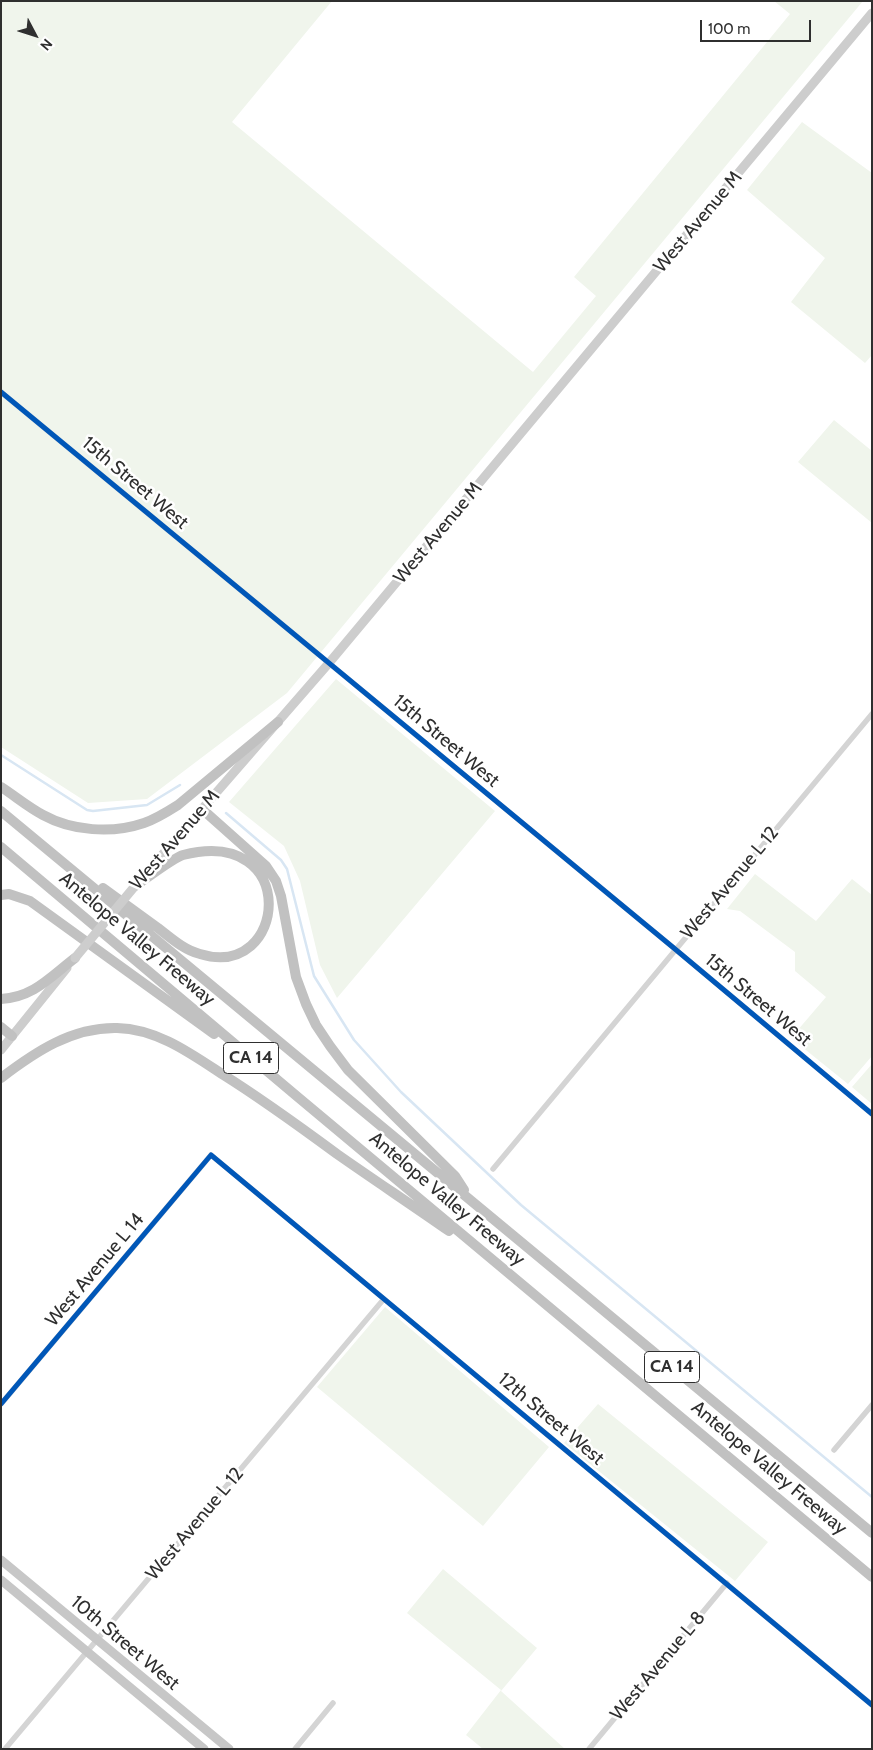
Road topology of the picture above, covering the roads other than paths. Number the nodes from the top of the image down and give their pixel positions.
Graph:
1 (872, 13) edge
2 (1, 392) edge
3 (329, 663) junction
4 (872, 714) edge
5 (278, 722) junction
6 (1, 787) edge
7 (202, 809) junction
8 (1, 811) edge
9 (14, 822) junction
10 (1, 847) edge
11 (135, 886) junction
12 (1, 895) edge
13 (675, 949) junction
14 (75, 958) junction
15 (1, 999) edge
16 (1, 1027) edge
17 (12, 1036) junction
18 (1, 1050) edge
19 (1, 1078) edge
20 (280, 1082) junction
21 (872, 1114) edge
22 (211, 1155) joint
23 (493, 1169) dead end
24 (472, 1201) junction
25 (502, 1268) junction
26 (383, 1300) junction
27 (1, 1404) edge
28 (872, 1406) edge
29 (834, 1450) dead end
30 (872, 1533) edge
31 (1, 1560) edge
32 (872, 1577) edge
33 (1, 1581) edge
34 (727, 1583) junction
35 (97, 1640) junction
36 (88, 1651) junction
37 (333, 1703) dead end
38 (872, 1705) edge
39 (5, 1749) edge
40 (204, 1749) edge
41 (229, 1749) edge
42 (294, 1749) edge
43 (589, 1749) edge

1 - 3 main road, West Avenue M
2 - 3 street, 15th Street West
3 - 5 main road, West Avenue M
3 - 13 street, 15th Street West
4 - 13 street, West Avenue L 12
5 - 6 highway
5 - 7 main road, West Avenue M
7 - 11 main road, West Avenue M
7 - 24 highway
8 - 9 highway, Antelope Valley Freeway / CA 14
9 - 11 highway
9 - 24 highway, Antelope Valley Freeway / CA 14
10 - 20 highway, Antelope Valley Freeway / CA 14
11 - 14 main road, West Avenue M, bridge
12 - 20 highway
13 - 21 street, 15th Street West
13 - 23 street, West Avenue L 12
14 - 15 highway
14 - 17 main road, West Avenue M
16 - 17 highway
17 - 18 main road, West Avenue M
19 - 25 highway
20 - 25 highway, Antelope Valley Freeway / CA 14
22 - 26 street, 12th Street West
22 - 27 street, West Avenue L 14
24 - 30 highway, Antelope Valley Freeway / CA 14
25 - 32 highway, Antelope Valley Freeway / CA 14
26 - 34 street, 12th Street West
26 - 35 street, West Avenue L 12
28 - 29 street
31 - 35 main road, 10th Street West
33 - 36 main road, 10th Street West
34 - 38 street, 12th Street West
34 - 43 street, West Avenue L 8
35 - 36 street, West Avenue L 12
35 - 41 main road, 10th Street West
36 - 39 street, West Avenue L 12
36 - 40 main road, 10th Street West
37 - 42 street

